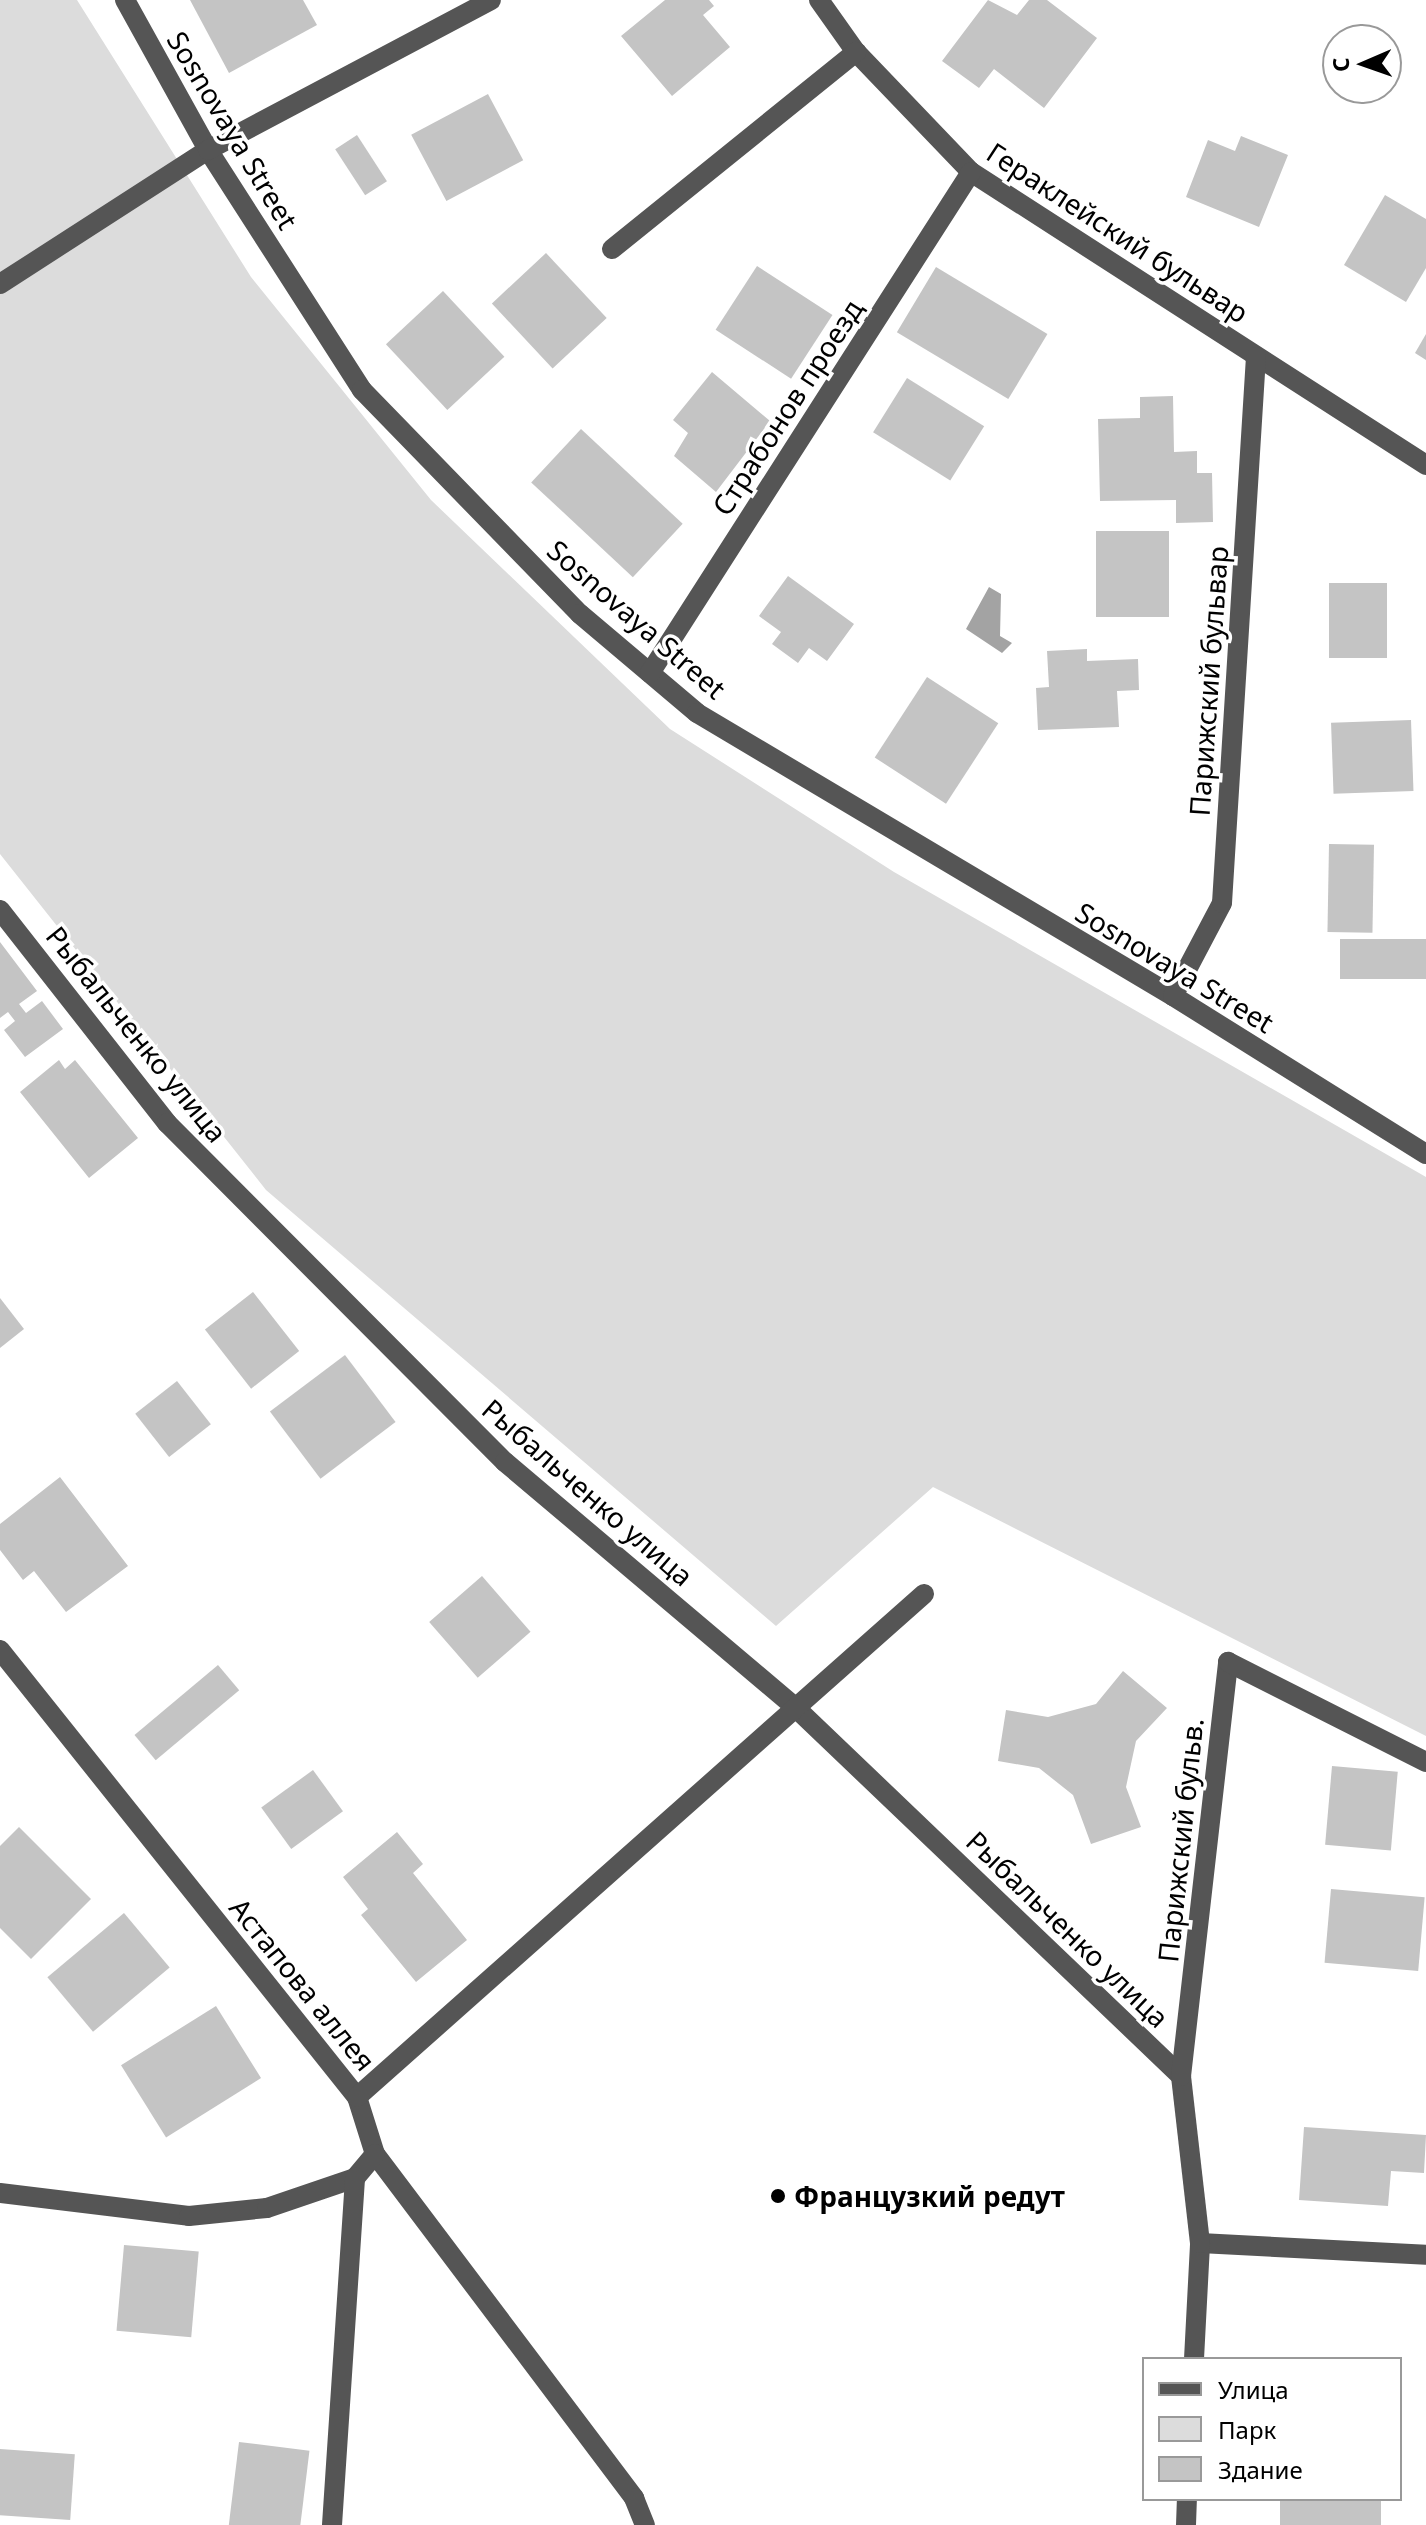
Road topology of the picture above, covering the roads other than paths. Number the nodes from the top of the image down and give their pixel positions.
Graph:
1 (125, 0) edge
2 (491, 0) edge
3 (819, 0) edge
4 (856, 52) junction
5 (208, 150) junction
6 (971, 172) junction
7 (612, 249) dead end
8 (0, 284) edge
9 (1256, 357) junction
10 (1426, 465) edge
11 (650, 673) junction
12 (0, 910) edge
13 (1173, 996) junction
14 (1426, 1154) edge
15 (924, 1594) dead end
16 (0, 1650) edge
17 (798, 1710) junction
18 (1426, 1762) edge
19 (1181, 2076) junction
20 (357, 2097) junction
21 (375, 2154) junction
22 (355, 2178) junction
23 (0, 2193) edge
24 (1200, 2243) junction
25 (1426, 2255) edge
26 (1194, 2357) edge
27 (1187, 2501) edge
28 (332, 2525) edge
29 (645, 2525) edge
30 (1186, 2525) edge

1 - 5 street, Sosnovaya Street
2 - 5 street
3 - 4 street, Гераклейский бульвар
4 - 6 street, Гераклейский бульвар
4 - 7 street
5 - 8 street
5 - 11 street, Sosnovaya Street
6 - 9 street, Гераклейский бульвар
6 - 11 street, Страбонов проезд
9 - 10 street, Гераклейский бульвар
9 - 13 street, Парижский бульвар
11 - 13 street, Sosnovaya Street
12 - 17 street, Рыбальченко улица
13 - 14 street, Sosnovaya Street
15 - 17 street
16 - 20 street, Астапова аллея
17 - 19 street, Рыбальченко улица
17 - 20 street
18 - 19 street, Парижский бульв.
19 - 24 street, Парижский бульв.
20 - 21 street, Астапова аллея
21 - 22 street
21 - 29 street, Астапова аллея
22 - 23 street
22 - 28 street
24 - 25 street
24 - 26 street, Парижский бульв.
27 - 30 street

